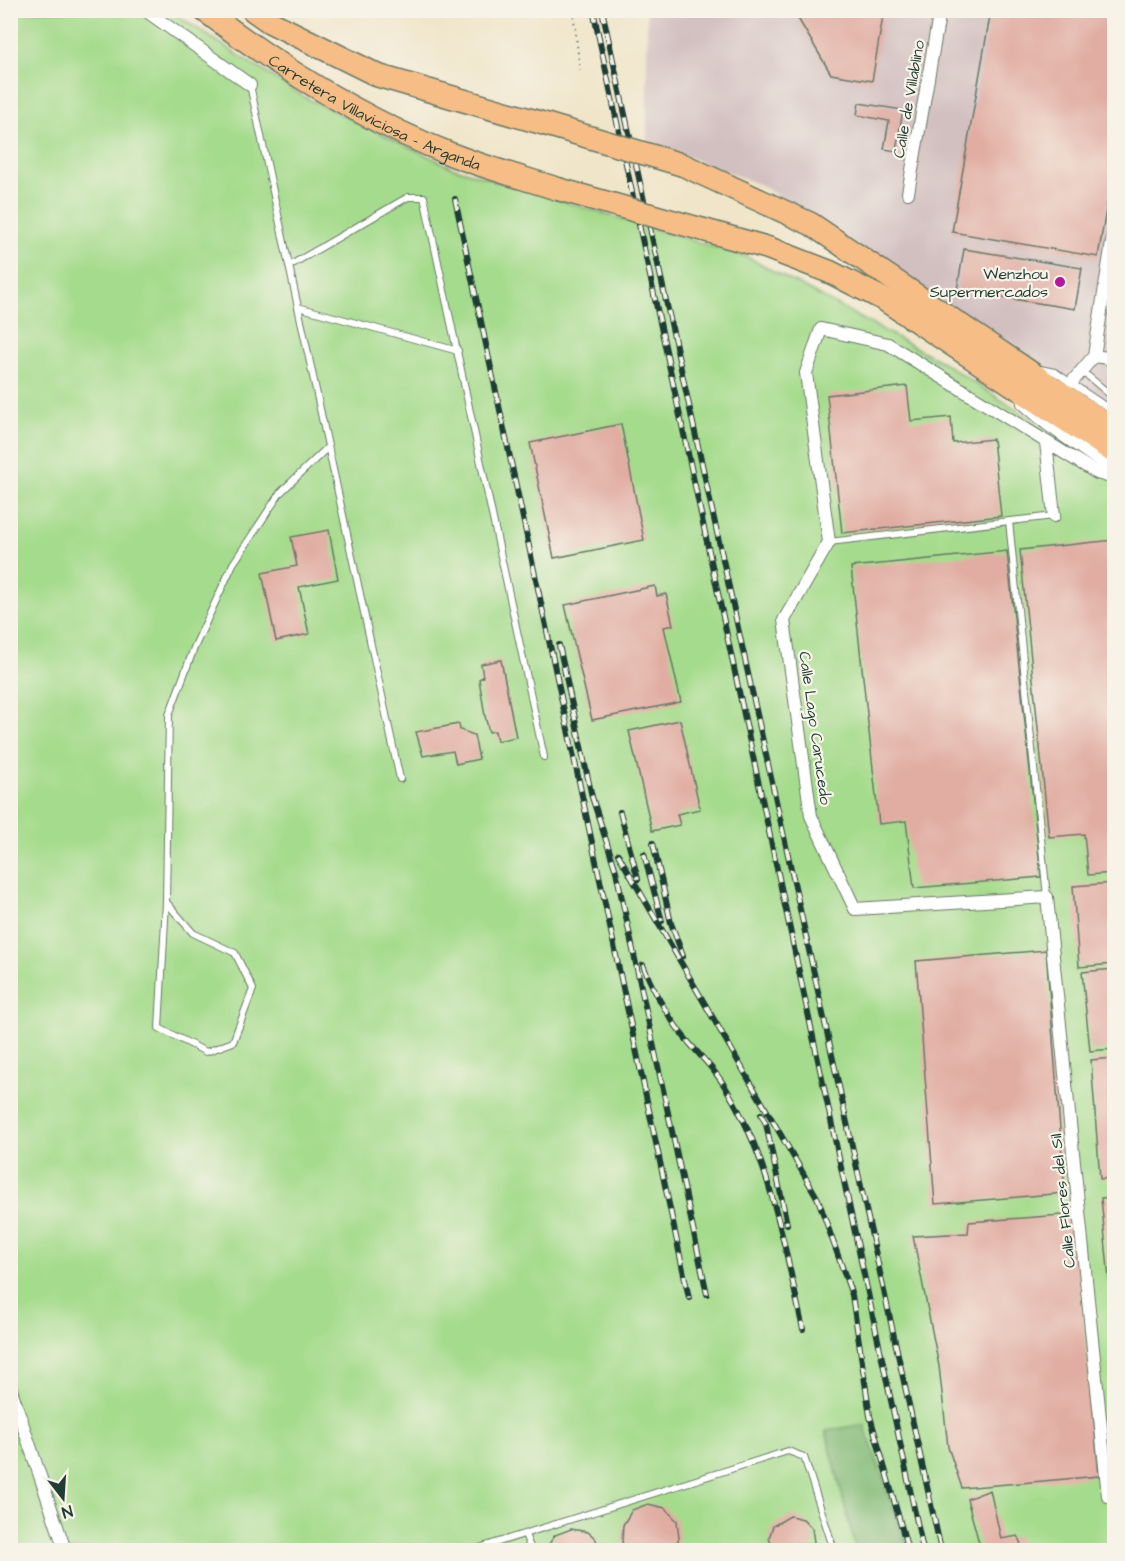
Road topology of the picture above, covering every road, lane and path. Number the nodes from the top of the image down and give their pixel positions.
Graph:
1 (145, 10) edge
2 (204, 10) edge
3 (253, 10) edge
4 (573, 10) edge
5 (940, 10) edge
6 (580, 71) dead end
7 (250, 85) joint
8 (908, 193) dead end
9 (1114, 230) edge
10 (289, 266) junction
11 (298, 307) junction
12 (458, 351) junction
13 (964, 351) junction
14 (1094, 356) junction
15 (1113, 362) edge
16 (1024, 367) junction
17 (1076, 377) junction
18 (1114, 398) edge
19 (1114, 412) edge
20 (1114, 429) edge
21 (1046, 442) junction
22 (328, 447) junction
23 (1114, 452) edge
24 (1114, 471) edge
25 (1114, 478) edge
26 (1054, 516) joint
27 (1009, 521) junction
28 (829, 542) junction
29 (544, 757) dead end
30 (400, 779) dead end
31 (1047, 897) junction
32 (166, 902) junction
33 (10, 1387) edge
34 (1114, 1495) edge
35 (525, 1534) junction
36 (65, 1551) edge
37 (473, 1551) edge
38 (531, 1551) edge
39 (834, 1551) edge

1 - 7 street
2 - 13 highway, Carretera Villaviciosa - Arganda, bridge
3 - 16 highway, bridge
4 - 6 path
5 - 8 street, Calle de Villablino
7 - 10 lane
9 - 14 street
10 - 11 lane
10 - 12 lane
11 - 12 lane
11 - 22 lane
12 - 29 lane
13 - 23 highway, Carretera Villaviciosa - Arganda
13 - 24 street
14 - 15 street
14 - 17 street
16 - 17 lane
16 - 20 highway
17 - 18 lane
17 - 19 lane
21 - 25 street
21 - 26 street
21 - 28 street
22 - 30 lane
22 - 32 lane
26 - 27 lane
27 - 28 lane
27 - 31 lane
28 - 31 street, Calle Lago Carucedo
31 - 34 street, Calle Flores del Sil
32 - 32 lane
33 - 36 street
35 - 37 lane
35 - 38 lane
35 - 39 lane

